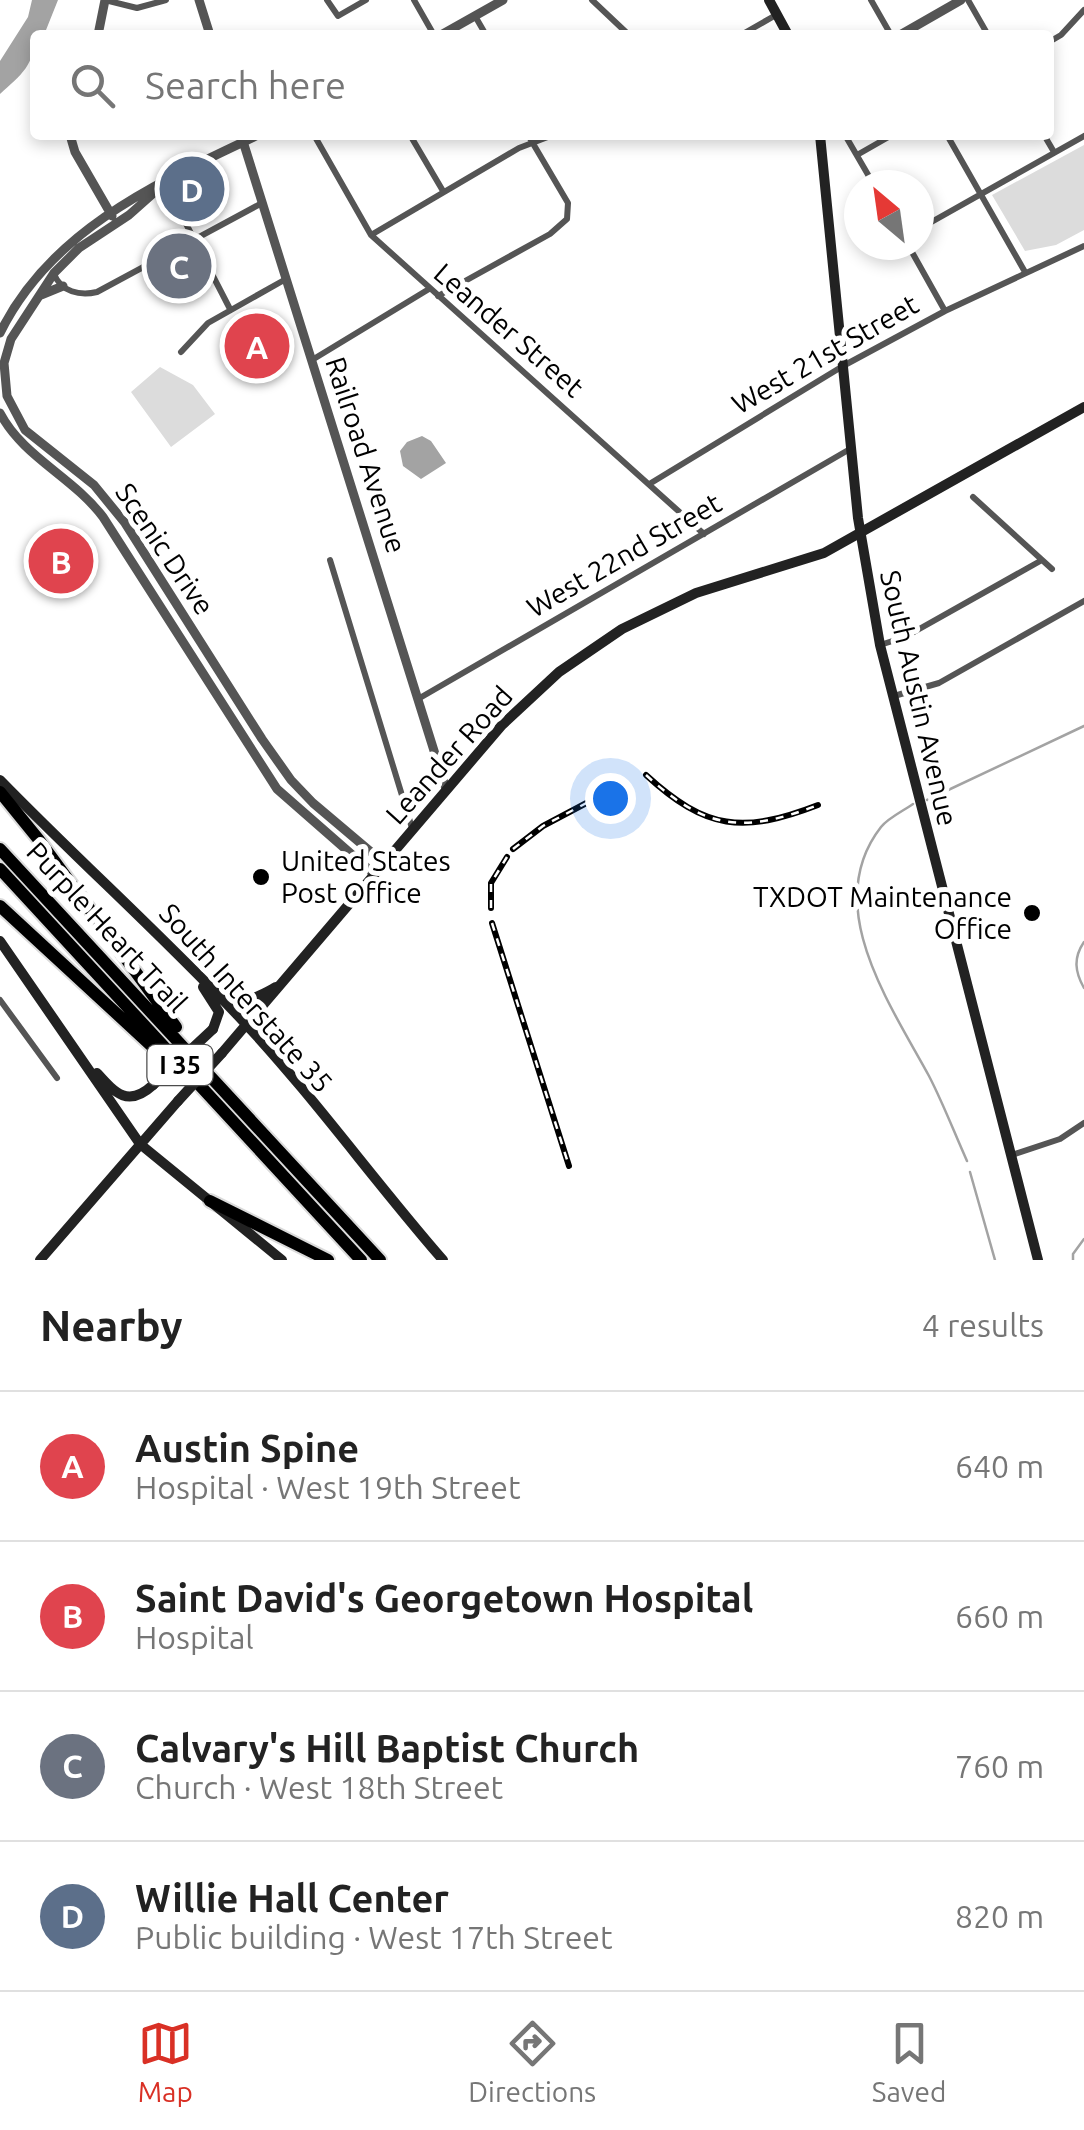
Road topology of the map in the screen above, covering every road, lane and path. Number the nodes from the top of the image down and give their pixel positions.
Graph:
1 (105, 0) edge
2 (166, 0) edge
3 (199, 0) edge
4 (327, 0) edge
5 (366, 0) edge
6 (414, 0) edge
7 (503, 0) edge
8 (592, 0) edge
9 (769, 0) edge
10 (871, 0) edge
11 (965, 0) edge
12 (350, 4) edge
13 (1084, 10) edge
14 (777, 14) junction
15 (475, 16) junction
16 (99, 30) edge
17 (208, 30) edge
18 (434, 30) edge
19 (447, 30) edge
20 (483, 30) edge
21 (624, 30) edge
22 (750, 30) edge
23 (785, 30) edge
24 (888, 30) edge
25 (909, 30) edge
26 (985, 30) edge
27 (1054, 39) edge
28 (1084, 136) edge
29 (71, 140) edge
30 (239, 140) edge
31 (243, 140) edge
32 (317, 140) edge
33 (413, 140) edge
34 (528, 140) edge
35 (531, 140) edge
36 (821, 140) edge
37 (849, 140) edge
38 (883, 140) edge
39 (951, 140) edge
40 (1047, 140) edge
41 (1054, 152) junction
42 (857, 155) junction
43 (866, 170) edge
44 (165, 183) junction
45 (443, 192) junction
46 (980, 194) junction
47 (262, 203) junction
48 (113, 218) junction
49 (934, 221) edge
50 (370, 235) junction
51 (192, 240) junction
52 (1084, 246) edge
53 (916, 260) edge
54 (1025, 272) junction
55 (54, 273) junction
56 (286, 279) junction
57 (62, 286) junction
58 (429, 289) junction
59 (438, 296) junction
60 (35, 300) junction
61 (230, 309) junction
62 (945, 311) junction
63 (0, 333) edge
64 (181, 352) dead end
65 (312, 360) junction
66 (844, 366) junction
67 (1084, 406) edge
68 (0, 413) edge
69 (851, 448) junction
70 (651, 483) junction
71 (94, 485) junction
72 (83, 494) junction
73 (973, 498) dead end
74 (125, 522) junction
75 (112, 530) junction
76 (704, 534) junction
77 (860, 534) junction
78 (330, 560) dead end
79 (1042, 560) junction
80 (1052, 569) dead end
81 (160, 579) junction
82 (148, 586) junction
83 (1084, 601) edge
84 (199, 640) junction
85 (880, 645) junction
86 (186, 648) junction
87 (894, 696) junction
88 (418, 699) junction
89 (252, 724) junction
90 (240, 733) junction
91 (0, 780) edge
92 (290, 780) junction
93 (278, 790) junction
94 (446, 790) junction
95 (0, 792) edge
96 (413, 829) junction
97 (0, 849) edge
98 (384, 863) junction
99 (0, 870) edge
100 (374, 874) junction
101 (0, 906) edge
102 (0, 941) edge
103 (180, 956) junction
104 (286, 981) junction
105 (0, 1000) edge
106 (246, 1024) junction
107 (180, 1044) junction
108 (76, 1050) junction
109 (57, 1078) dead end
110 (1084, 1123) edge
111 (140, 1144) junction
112 (257, 1149) junction
113 (1010, 1156) junction
114 (299, 1172) junction
115 (210, 1201) junction
116 (40, 1260) edge
117 (282, 1260) edge
118 (328, 1260) edge
119 (360, 1260) edge
120 (380, 1260) edge
121 (389, 1260) edge
122 (443, 1260) edge
123 (1038, 1260) edge

1 - 2 street
1 - 16 street
3 - 17 street
4 - 12 street
5 - 12 street
6 - 18 street
7 - 15 street
8 - 21 street
9 - 14 main road
10 - 24 street
11 - 25 street
11 - 26 street
13 - 27 street
14 - 22 street
14 - 23 main road
15 - 19 street
15 - 20 street
28 - 41 street
29 - 48 street
30 - 44 street
31 - 47 street, Railroad Avenue
32 - 50 street, Leander Street
33 - 45 street
34 - 45 street
35 - 59 street
36 - 66 main road, South Austin Avenue
37 - 42 street
38 - 42 street
39 - 46 street
40 - 41 street
41 - 46 street
42 - 43 street
44 - 48 street
44 - 51 street
45 - 50 street
46 - 49 street
46 - 54 street
47 - 51 street
47 - 56 street, Railroad Avenue
48 - 55 street, Scenic Drive
48 - 63 street
50 - 58 street, Leander Street
51 - 57 street
51 - 61 street
52 - 54 street, West 21st Street
53 - 62 street
54 - 62 street, West 21st Street
55 - 57 street
55 - 60 street, Scenic Drive
56 - 61 street
56 - 65 street, Railroad Avenue
57 - 60 street
58 - 59 street, Leander Street
58 - 65 street
59 - 70 street, Leander Street
60 - 71 street, Scenic Drive
61 - 64 street
62 - 66 street, West 21st Street
65 - 88 street, Railroad Avenue
66 - 69 main road, South Austin Avenue
66 - 70 street, West 21st Street
67 - 77 main road, Leander Road
68 - 72 street, Scenic Drive
69 - 76 street, West 22nd Street
69 - 77 main road, South Austin Avenue
70 - 76 street, Leander Street
71 - 72 street
71 - 74 street, Scenic Drive
72 - 75 street, Scenic Drive
73 - 79 street
74 - 75 street
74 - 81 street, Scenic Drive
75 - 82 street, Scenic Drive
76 - 88 street, West 22nd Street
77 - 85 main road, South Austin Avenue
77 - 94 main road, Leander Road
78 - 96 street
79 - 80 street
79 - 85 street
81 - 82 street
81 - 84 street, Scenic Drive
82 - 86 street, Scenic Drive
83 - 87 street
84 - 86 street
84 - 89 street, Scenic Drive
85 - 87 main road, South Austin Avenue
86 - 90 street, Scenic Drive
87 - 113 main road, South Austin Avenue
88 - 94 street, Railroad Avenue
89 - 90 street
89 - 92 street, Scenic Drive
90 - 93 street, Scenic Drive
91 - 103 main road, South Interstate 35
92 - 93 street
92 - 98 street, Scenic Drive
93 - 100 street, Scenic Drive
94 - 96 main road, Leander Road
95 - 107 highway
96 - 98 main road, Leander Road
97 - 107 highway, Purple Heart Trail / I 35
98 - 100 main road, Leander Road
99 - 112 highway, Purple Heart Trail / I 35
100 - 104 main road, Leander Road
101 - 112 highway
102 - 108 main road
103 - 104 main road
103 - 106 main road, South Interstate 35
103 - 108 main road, bridge
104 - 106 main road, Leander Road
105 - 109 street
106 - 111 main road, Leander Road, bridge
106 - 122 main road, South Interstate 35
107 - 114 highway, Purple Heart Trail / I 35
108 - 111 main road
110 - 113 street
111 - 115 main road
111 - 116 main road, Leander Road
112 - 119 highway, Purple Heart Trail / I 35
113 - 123 main road, South Austin Avenue
114 - 120 highway, Purple Heart Trail / I 35
114 - 121 highway
115 - 117 main road
115 - 118 highway

